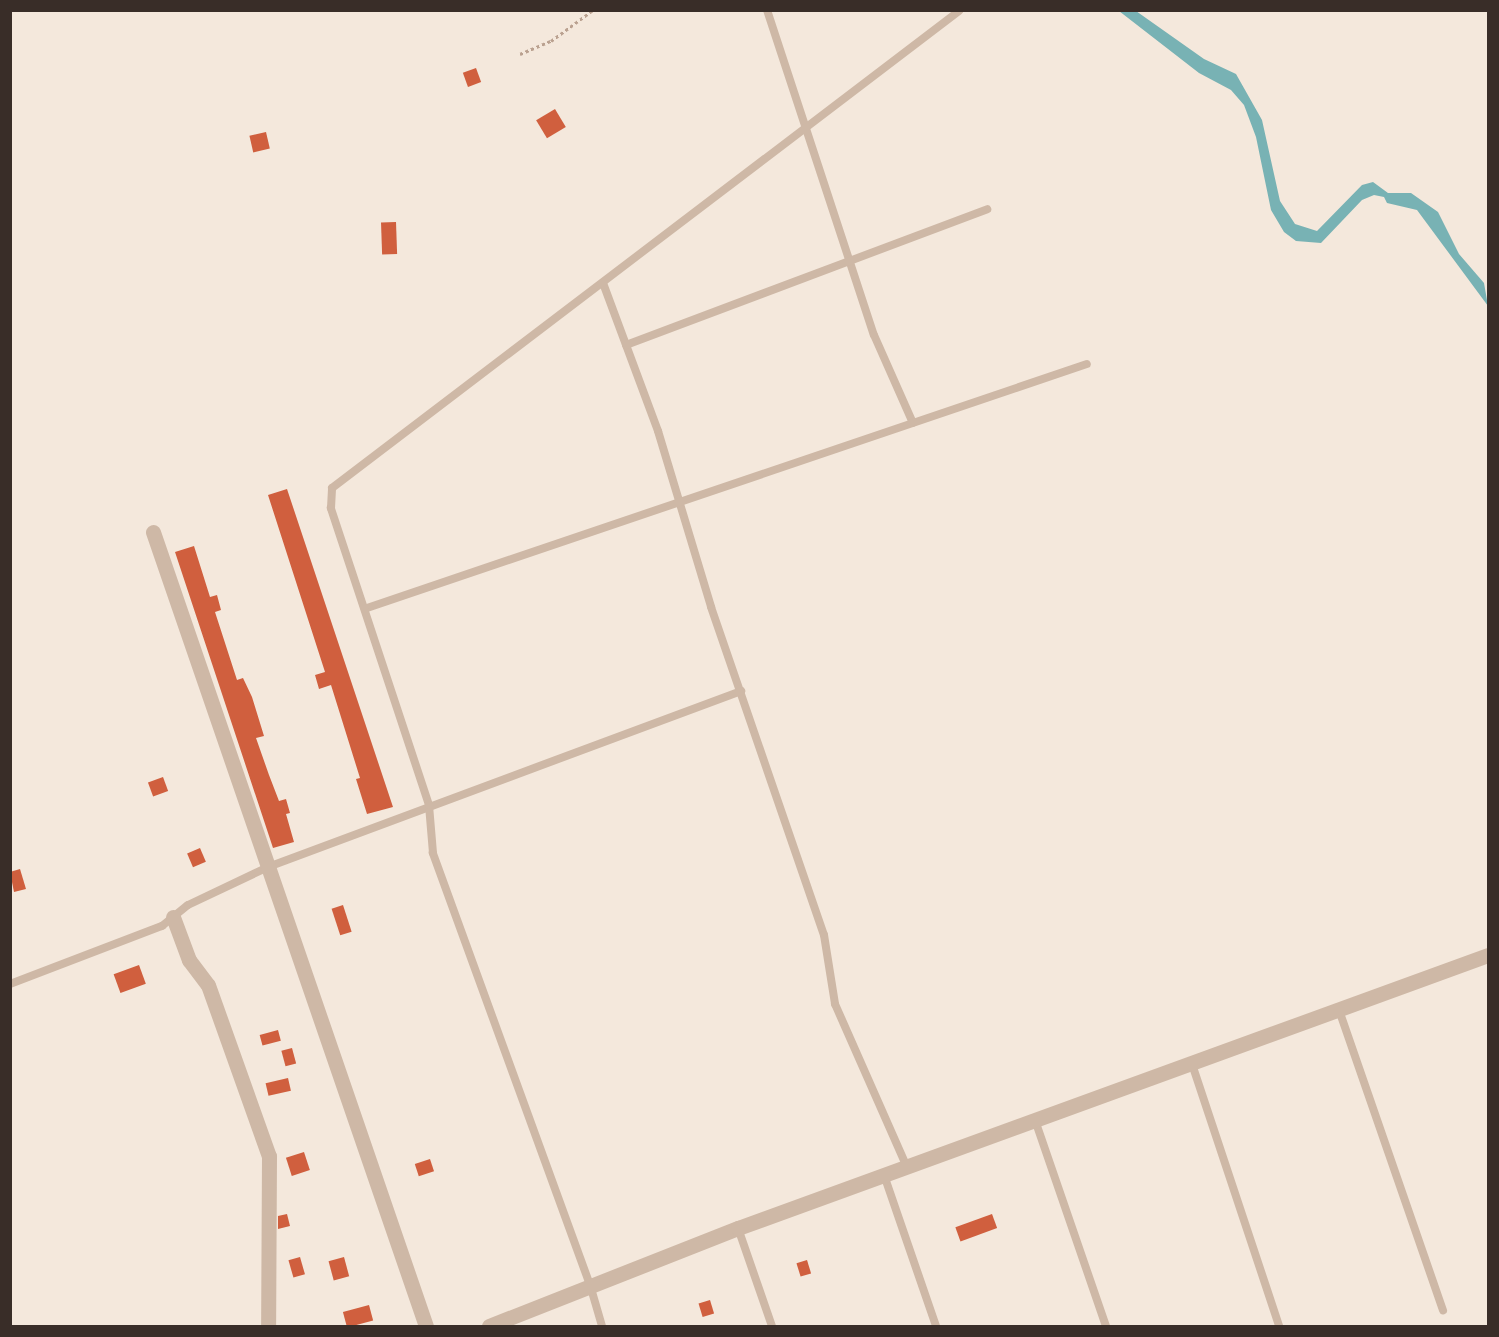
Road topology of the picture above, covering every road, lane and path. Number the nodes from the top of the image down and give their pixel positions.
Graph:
1 (593, 10) edge
2 (767, 10) edge
3 (959, 11) edge
4 (520, 54) dead end
5 (804, 130) junction
6 (987, 209) dead end
7 (848, 260) junction
8 (603, 283) junction
9 (626, 345) junction
10 (1087, 364) dead end
11 (913, 423) junction
12 (677, 503) junction
13 (153, 532) dead end
14 (367, 608) junction
15 (741, 691) junction
16 (429, 806) junction
17 (268, 867) junction
18 (173, 917) junction
19 (1488, 956) edge
20 (10, 984) edge
21 (1339, 1010) junction
22 (1192, 1064) junction
23 (1035, 1120) junction
24 (907, 1167) junction
25 (884, 1175) junction
26 (738, 1228) junction
27 (590, 1285) junction
28 (1443, 1311) dead end
29 (268, 1326) edge
30 (426, 1326) edge
31 (489, 1326) edge
32 (602, 1326) edge
33 (772, 1326) edge
34 (936, 1326) edge
35 (1106, 1326) edge
36 (1279, 1326) edge

1 - 4 path
2 - 5 lane
3 - 5 lane
5 - 7 lane
5 - 8 lane
6 - 7 lane
7 - 9 lane
7 - 11 lane
8 - 9 lane
8 - 14 lane
9 - 12 lane
10 - 11 lane
11 - 12 lane
12 - 14 lane
12 - 15 lane
13 - 17 street
14 - 16 lane
15 - 16 lane
15 - 24 lane
16 - 17 lane
16 - 27 lane
17 - 18 lane
17 - 30 street
18 - 20 lane
18 - 29 street
19 - 21 street
21 - 22 street
21 - 28 lane
22 - 23 street
22 - 36 lane
23 - 24 street
23 - 35 lane
24 - 25 street
25 - 26 street
25 - 34 lane
26 - 27 street
26 - 33 lane
27 - 31 street
27 - 32 lane

